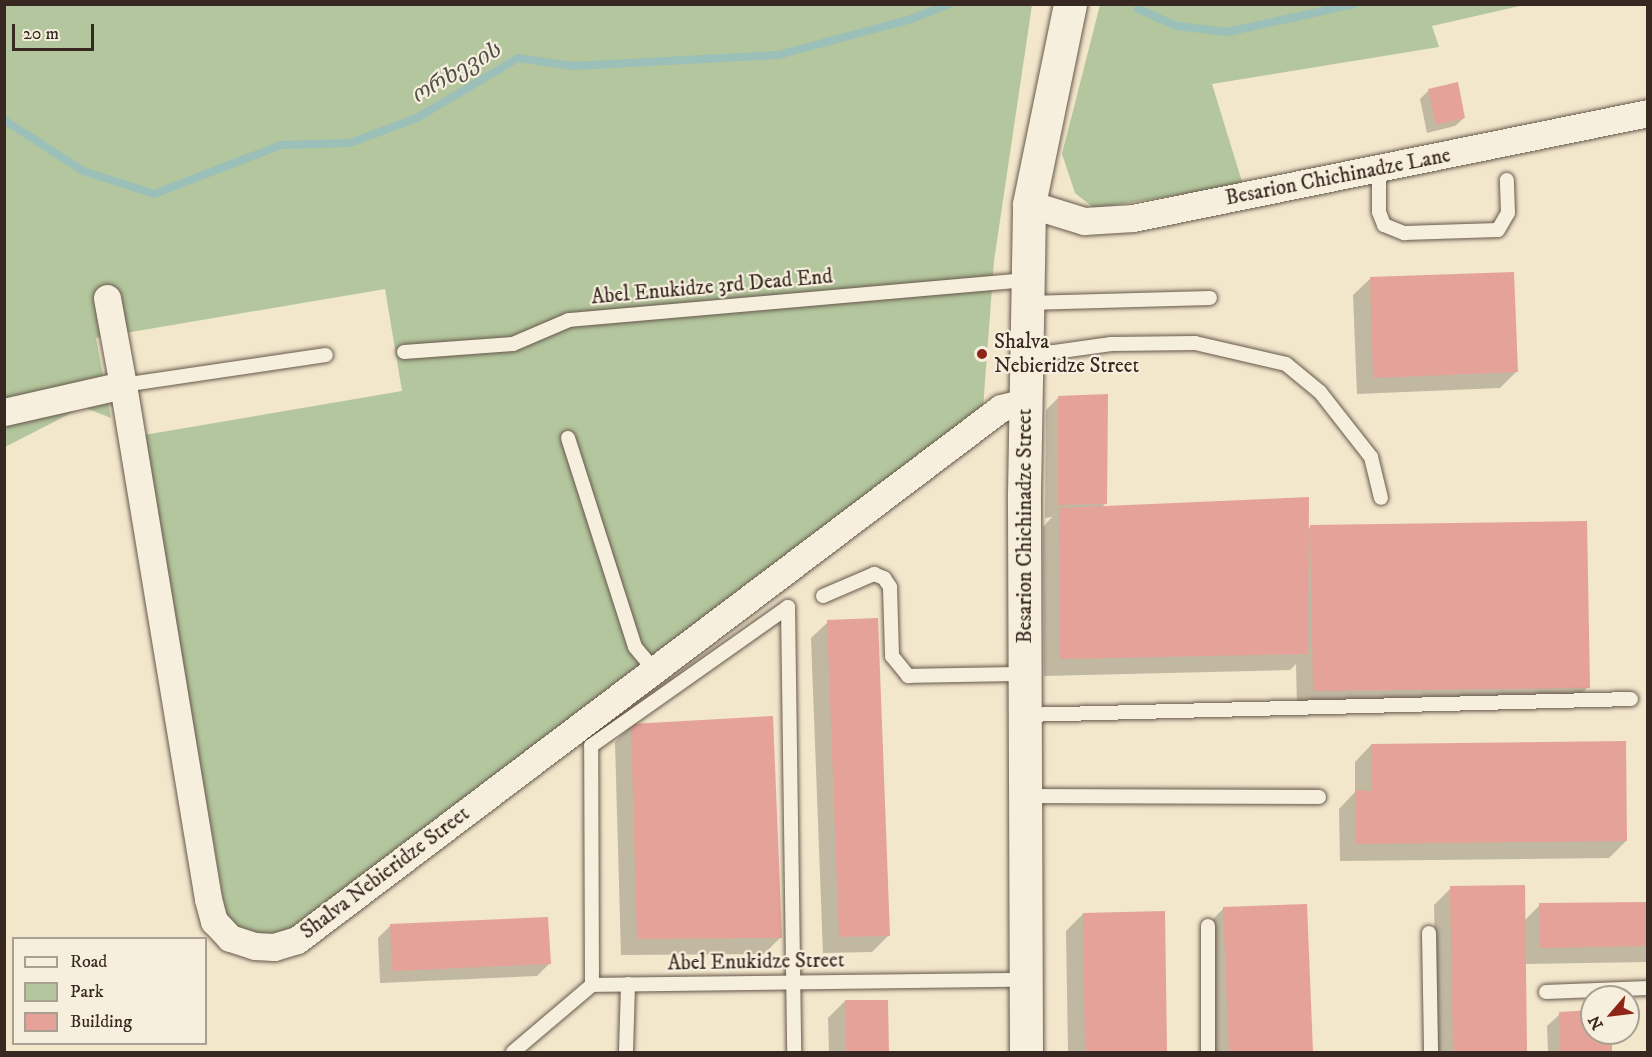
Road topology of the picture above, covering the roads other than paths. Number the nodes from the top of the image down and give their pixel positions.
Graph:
1 (1070, 4) edge
2 (1647, 114) edge
3 (1378, 169) junction
4 (1507, 180) dead end
5 (1029, 204) junction
6 (1028, 292) junction
7 (107, 298) dead end
8 (1210, 298) dead end
9 (404, 352) dead end
10 (326, 355) dead end
11 (1026, 356) junction
12 (123, 385) junction
13 (1025, 402) junction
14 (4, 412) edge
15 (568, 438) dead end
16 (1381, 498) dead end
17 (823, 596) dead end
18 (654, 670) junction
19 (1025, 674) junction
20 (1631, 699) dead end
21 (1024, 715) junction
22 (1024, 796) junction
23 (1320, 797) dead end
24 (1208, 926) dead end
25 (1428, 933) dead end
26 (1025, 980) junction
27 (793, 982) junction
28 (628, 984) junction
29 (592, 985) junction
30 (1647, 988) edge
31 (1546, 992) dead end
32 (513, 1053) edge
33 (626, 1053) edge
34 (794, 1053) edge
35 (1026, 1053) edge
36 (1208, 1053) edge
37 (1431, 1053) edge

1 - 5 street, Besarion Chichinadze Street
2 - 3 street, Besarion Chichinadze Lane
3 - 4 lane
3 - 5 street, Besarion Chichinadze Lane
5 - 6 street, Besarion Chichinadze Street
6 - 8 lane, Abel Enukidze 3rd Dead End
6 - 9 lane, Abel Enukidze 3rd Dead End
6 - 11 street, Besarion Chichinadze Street
7 - 12 street, Shalva Nebieridze Street
10 - 12 lane
11 - 13 street, Besarion Chichinadze Street
11 - 16 lane
12 - 14 street
12 - 18 street, Shalva Nebieridze Street
13 - 18 street, Shalva Nebieridze Street
13 - 19 street, Besarion Chichinadze Street
15 - 18 lane
17 - 19 lane
19 - 21 street, Besarion Chichinadze Street
20 - 21 lane
21 - 22 street, Besarion Chichinadze Street
22 - 23 lane
22 - 26 street, Besarion Chichinadze Street
24 - 36 lane
25 - 37 lane
26 - 27 lane, Abel Enukidze Street
26 - 35 street, Besarion Chichinadze Street
27 - 28 lane, Abel Enukidze Street
27 - 29 lane
27 - 34 lane
28 - 29 lane, Abel Enukidze Street
28 - 33 lane
29 - 32 lane
30 - 31 lane

